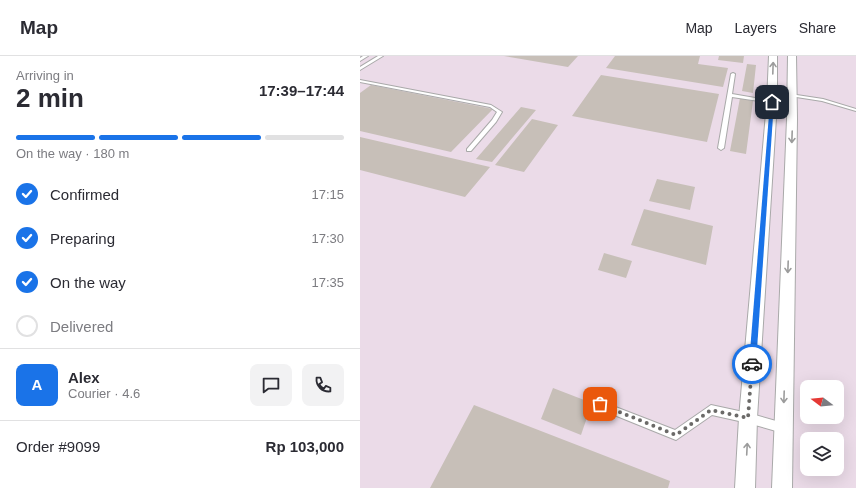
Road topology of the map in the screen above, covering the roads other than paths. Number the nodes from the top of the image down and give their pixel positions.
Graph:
1 (366, 56) edge
2 (381, 56) edge
3 (774, 56) edge
4 (790, 56) edge
5 (360, 60) edge
6 (360, 69) edge
7 (732, 74) dead end
8 (363, 82) edge
9 (360, 86) edge
10 (729, 95) junction
11 (792, 95) junction
12 (772, 102) junction
13 (856, 110) edge
14 (782, 118) junction
15 (721, 148) dead end
16 (469, 150) dead end
17 (600, 404) dead end
18 (748, 418) junction
19 (783, 428) junction
20 (745, 488) edge
21 (782, 488) edge

1 - 5 lane
2 - 6 lane
12 -> 3 street
4 - 11 street
7 - 10 lane
8 - 9 lane
8 - 16 lane
10 - 12 lane
10 - 15 lane
11 - 13 lane
11 - 14 street
12 - 14 street
14 - 18 street
14 -> 19 street
17 - 18 lane
18 - 19 lane
20 -> 18 street
19 - 21 street

